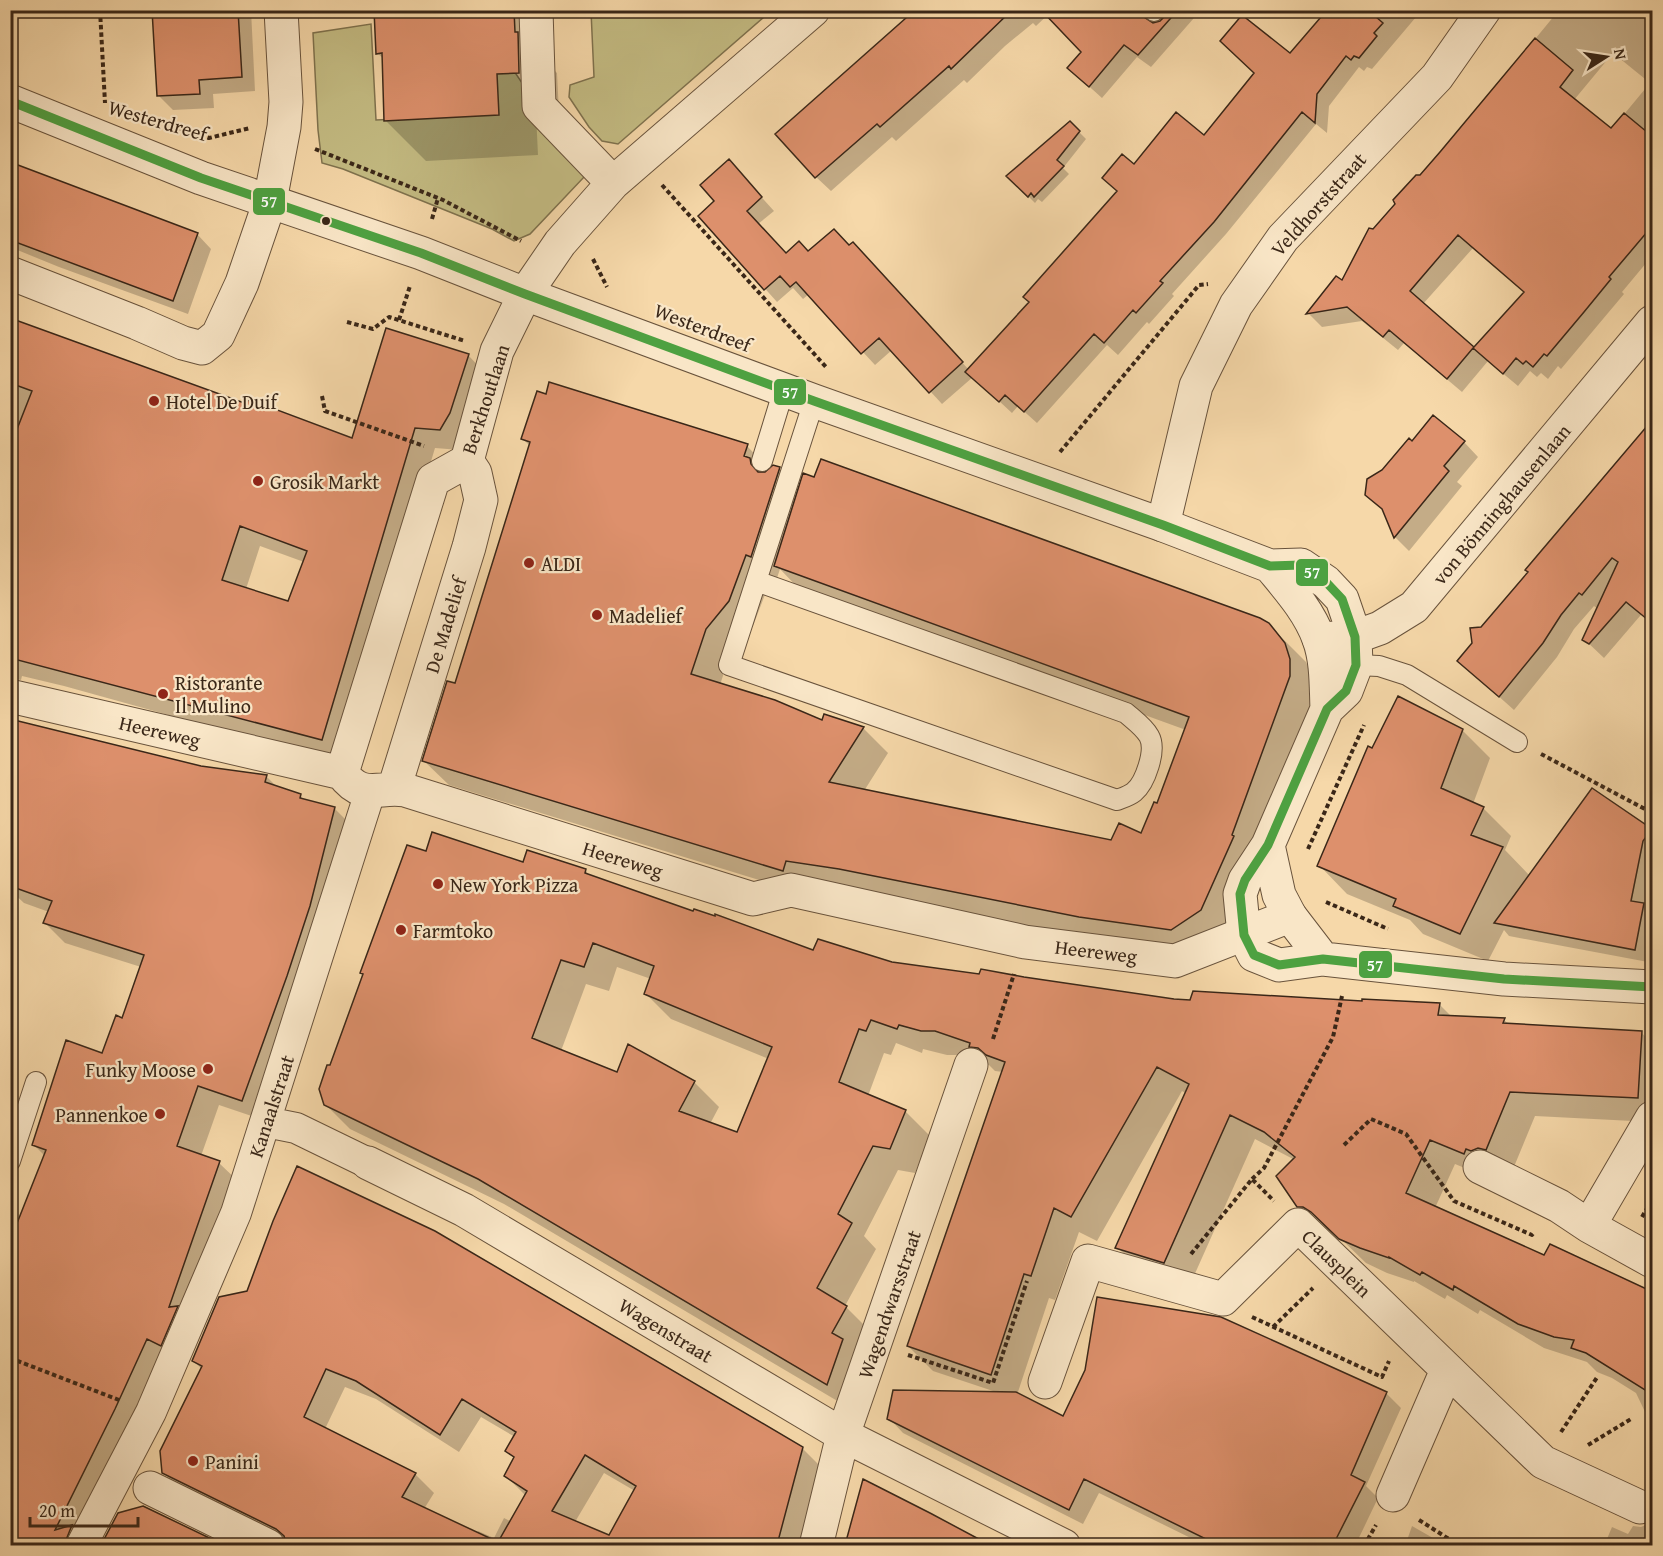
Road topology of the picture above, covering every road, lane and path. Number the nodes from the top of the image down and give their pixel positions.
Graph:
1 (100, 10) edge
2 (280, 10) edge
3 (536, 10) edge
4 (813, 10) edge
5 (1484, 10) edge
6 (10, 101) edge
7 (99, 102) dead end
8 (284, 127) junction
9 (178, 128) dead end
10 (640, 160) junction
11 (613, 183) junction
12 (270, 201) junction
13 (560, 243) junction
14 (10, 273) edge
15 (1254, 279) junction
16 (609, 291) dead end
17 (525, 294) junction
18 (347, 322) dead end
19 (1653, 322) edge
20 (497, 351) junction
21 (827, 369) dead end
22 (784, 389) junction
23 (322, 396) dead end
24 (814, 401) junction
25 (1054, 460) dead end
26 (467, 461) junction
27 (762, 461) dead end
28 (1163, 525) junction
29 (1270, 566) junction
30 (756, 580) junction
31 (1319, 639) junction
32 (1356, 651) junction
33 (10, 696) edge
34 (1327, 708) junction
35 (1517, 742) joint
36 (342, 773) junction
37 (382, 790) junction
38 (1653, 811) edge
39 (1268, 845) junction
40 (1290, 916) junction
41 (1244, 935) junction
42 (1025, 942) junction
43 (1336, 961) junction
44 (1653, 987) edge
45 (971, 1065) joint
46 (36, 1083) dead end
47 (1653, 1118) edge
48 (266, 1122) junction
49 (10, 1161) edge
50 (368, 1163) joint
51 (1479, 1167) dead end
52 (1252, 1179) junction
53 (1298, 1225) junction
54 (1589, 1226) junction
55 (1653, 1262) edge
56 (1338, 1263) junction
57 (1027, 1281) dead end
58 (1176, 1285) junction
59 (1222, 1299) junction
60 (1274, 1327) junction
61 (1403, 1328) junction
62 (875, 1344) junction
63 (10, 1358) edge
64 (1446, 1370) junction
65 (1598, 1376) dead end
66 (1045, 1382) dead end
67 (151, 1412) junction
68 (1631, 1419) dead end
69 (1561, 1432) dead end
70 (843, 1435) junction
71 (1586, 1447) dead end
72 (119, 1472) junction
73 (150, 1488) joint
74 (1402, 1505) joint
75 (1640, 1507) dead end
76 (81, 1545) edge
77 (268, 1545) edge
78 (816, 1545) edge
79 (1064, 1545) edge
80 (1460, 1545) edge

1 - 7 path, Westerdreef
2 - 8 street
3 - 11 street
4 - 10 street, Berkhoutlaan
5 - 15 street, Veldhorststraat
6 - 12 street, Westerdreef
8 - 9 path, Westerdreef
8 - 12 street
8 - 13 path
10 - 11 street, Berkhoutlaan
10 - 21 path
11 - 13 street, Berkhoutlaan
12 - 14 street
12 - 17 street, Westerdreef
13 - 16 path
13 - 17 street, Berkhoutlaan
15 - 25 path
15 - 28 street, Veldhorststraat
17 - 20 street, Berkhoutlaan
17 - 22 street, Westerdreef
18 - 20 path
19 - 32 street, von Bönninghausenlaan
20 - 26 street, Berkhoutlaan
22 - 24 street, Westerdreef
22 - 27 lane
23 - 26 path
24 - 28 street, Westerdreef
24 - 30 lane
26 - 36 street, Berkhoutlaan
26 - 37 street, De Madelief
28 - 29 street, Westerdreef
29 - 31 street, Westerdreef
29 - 32 street, Westerdreef
30 - 30 lane
31 - 32 street, von Bönninghausenlaan
31 - 34 street, Westerdreef
32 - 34 street, Westerdreef
32 - 35 lane
33 - 36 street, Heereweg
34 - 39 street, Westerdreef
35 - 38 path
36 - 37 street, Heereweg
37 - 42 street, Heereweg
37 - 48 street, Kanaalstraat
39 - 40 street
39 - 41 street, Westerdreef
40 - 41 street, Heereweg
40 - 43 street
41 - 42 street, Heereweg
41 - 43 street
42 - 45 path
43 - 44 street
43 - 52 path
45 - 62 street, Wagendwarsstraat
46 - 49 lane
47 - 54 street
48 - 50 street, Wagenstraat
48 - 67 street, Kanaalstraat
50 - 70 street, Wagenstraat
51 - 54 street
52 - 53 path
52 - 58 path
53 - 56 street, Clausplein
53 - 59 street, Clausplein
54 - 55 street
56 - 60 path
56 - 61 street, Clausplein
57 - 62 path
58 - 59 street
58 - 66 street
59 - 60 path
60 - 61 path
61 - 64 street, Clausplein
62 - 70 street, Wagendwarsstraat
63 - 67 path
64 - 74 street
64 - 75 street, Clausplein
65 - 69 path
67 - 72 street, Kanaalstraat
68 - 71 path
70 - 78 street, Wagendwarsstraat
70 - 79 street, Wagenstraat
72 - 73 street
72 - 76 street, Kanaalstraat
73 - 77 street
74 - 80 path

